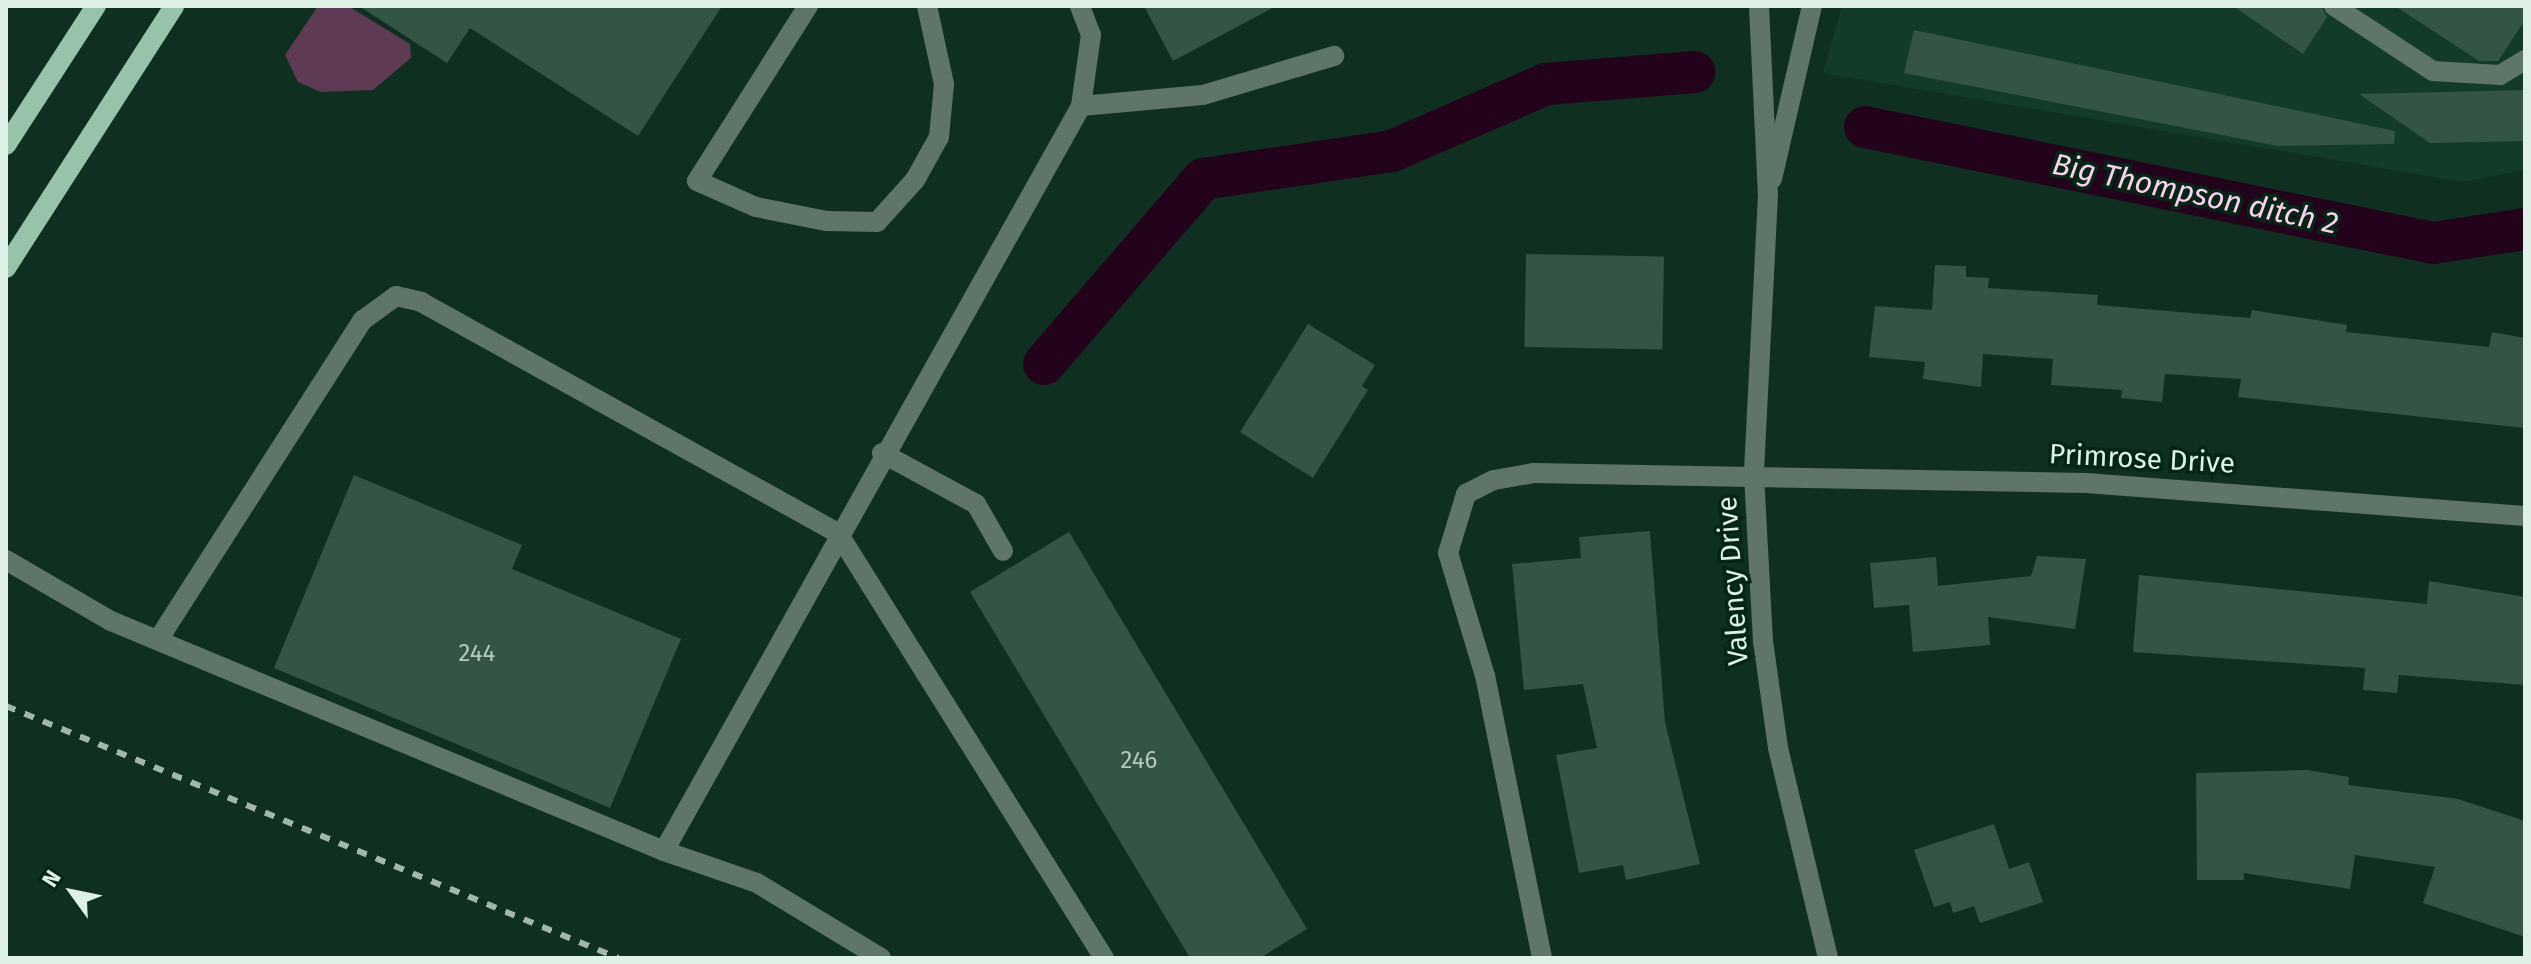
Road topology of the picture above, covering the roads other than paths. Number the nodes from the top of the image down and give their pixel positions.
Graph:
1 (96, 6) edge
2 (174, 6) edge
3 (808, 6) edge
4 (927, 6) edge
5 (1080, 6) edge
6 (1759, 6) edge
7 (1812, 6) edge
8 (2334, 6) edge
9 (1334, 56) dead end
10 (2525, 60) edge
11 (1081, 106) junction
12 (6, 145) edge
13 (1768, 195) junction
14 (6, 268) edge
15 (882, 453) junction
16 (1754, 475) junction
17 (2525, 516) edge
18 (838, 533) junction
19 (1003, 551) dead end
20 (6, 560) edge
21 (158, 640) junction
22 (664, 851) junction
23 (881, 958) edge
24 (1104, 958) edge
25 (1542, 958) edge
26 (1828, 958) edge

1 - 12 main road
2 - 14 main road
3 - 4 street
5 - 11 street
6 - 13 street, Valency Drive
7 - 13 street, Valency Drive
8 - 10 street
9 - 11 street
11 - 15 street
13 - 16 street, Valency Drive
15 - 18 street
15 - 19 street
16 - 17 street, Primrose Drive
16 - 25 street, Primrose Drive
16 - 26 street, Valency Drive
18 - 21 street
18 - 22 street
18 - 24 street
20 - 21 street
21 - 22 street
22 - 23 street

